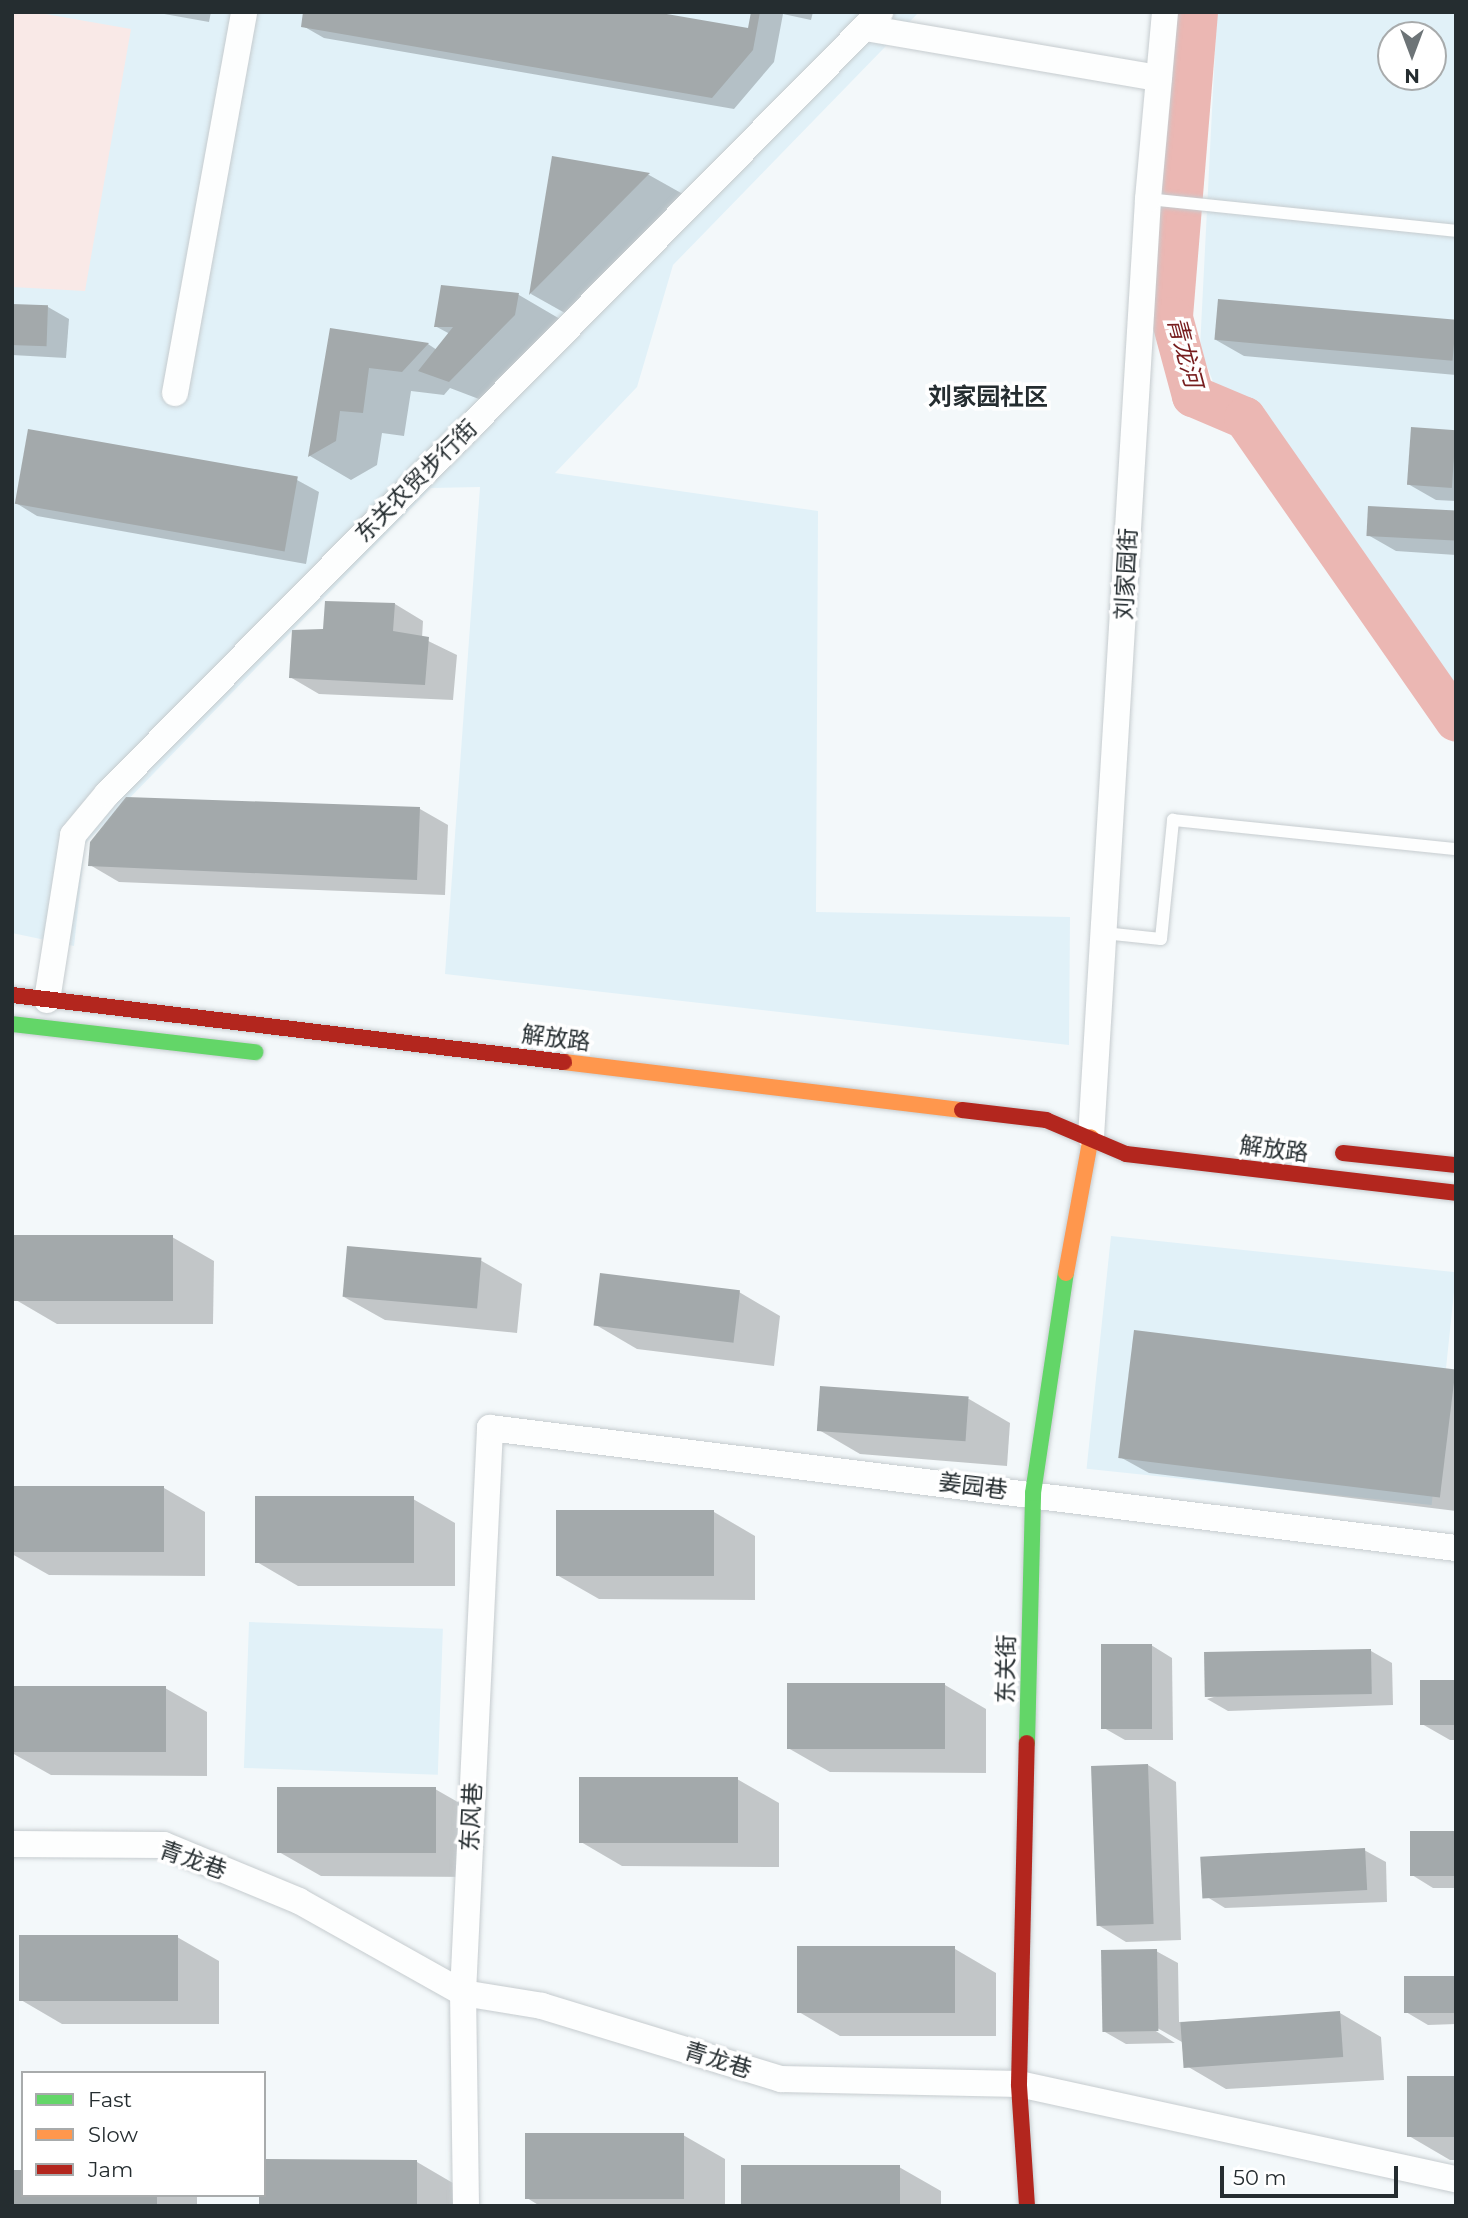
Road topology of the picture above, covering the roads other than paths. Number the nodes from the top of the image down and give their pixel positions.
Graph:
1 (244, 12) edge
2 (1165, 12) edge
3 (872, 20) edge
4 (1159, 78) junction
5 (1160, 200) junction
6 (1456, 231) edge
7 (175, 393) dead end
8 (1456, 849) edge
9 (1104, 933) junction
10 (12, 995) edge
11 (47, 1000) junction
12 (12, 1024) edge
13 (268, 1054) dead end
14 (1104, 1135) junction
15 (1056, 1143) dead end
16 (1333, 1152) dead end
17 (1456, 1165) edge
18 (1456, 1193) edge
19 (490, 1428) joint
20 (1032, 1493) junction
21 (1456, 1548) edge
22 (12, 1843) edge
23 (463, 1993) junction
24 (1019, 2084) junction
25 (1456, 2179) edge
26 (466, 2206) edge
27 (1027, 2206) edge

1 - 7 street
2 - 4 street, 刘家园街
3 - 4 street
3 - 11 street, 东关农贸步行街
4 - 5 street, 刘家园街
5 - 6 lane
5 - 9 street, 刘家园街
8 - 9 lane
9 - 14 street, 刘家园街
10 - 11 main road, 解放路
11 - 14 main road, 解放路
12 - 13 main road
14 - 15 main road
14 - 18 main road, 解放路
14 - 20 main road, 东关街
16 - 17 main road, 解放路
19 - 20 street, 姜园巷
19 - 23 street, 东风巷
20 - 21 street, 姜园巷
20 - 24 main road, 东关街
22 - 23 street, 青龙巷
23 - 24 street, 青龙巷
23 - 26 street, 东风巷
24 - 25 street, 青龙巷
24 - 27 main road, 东关街

